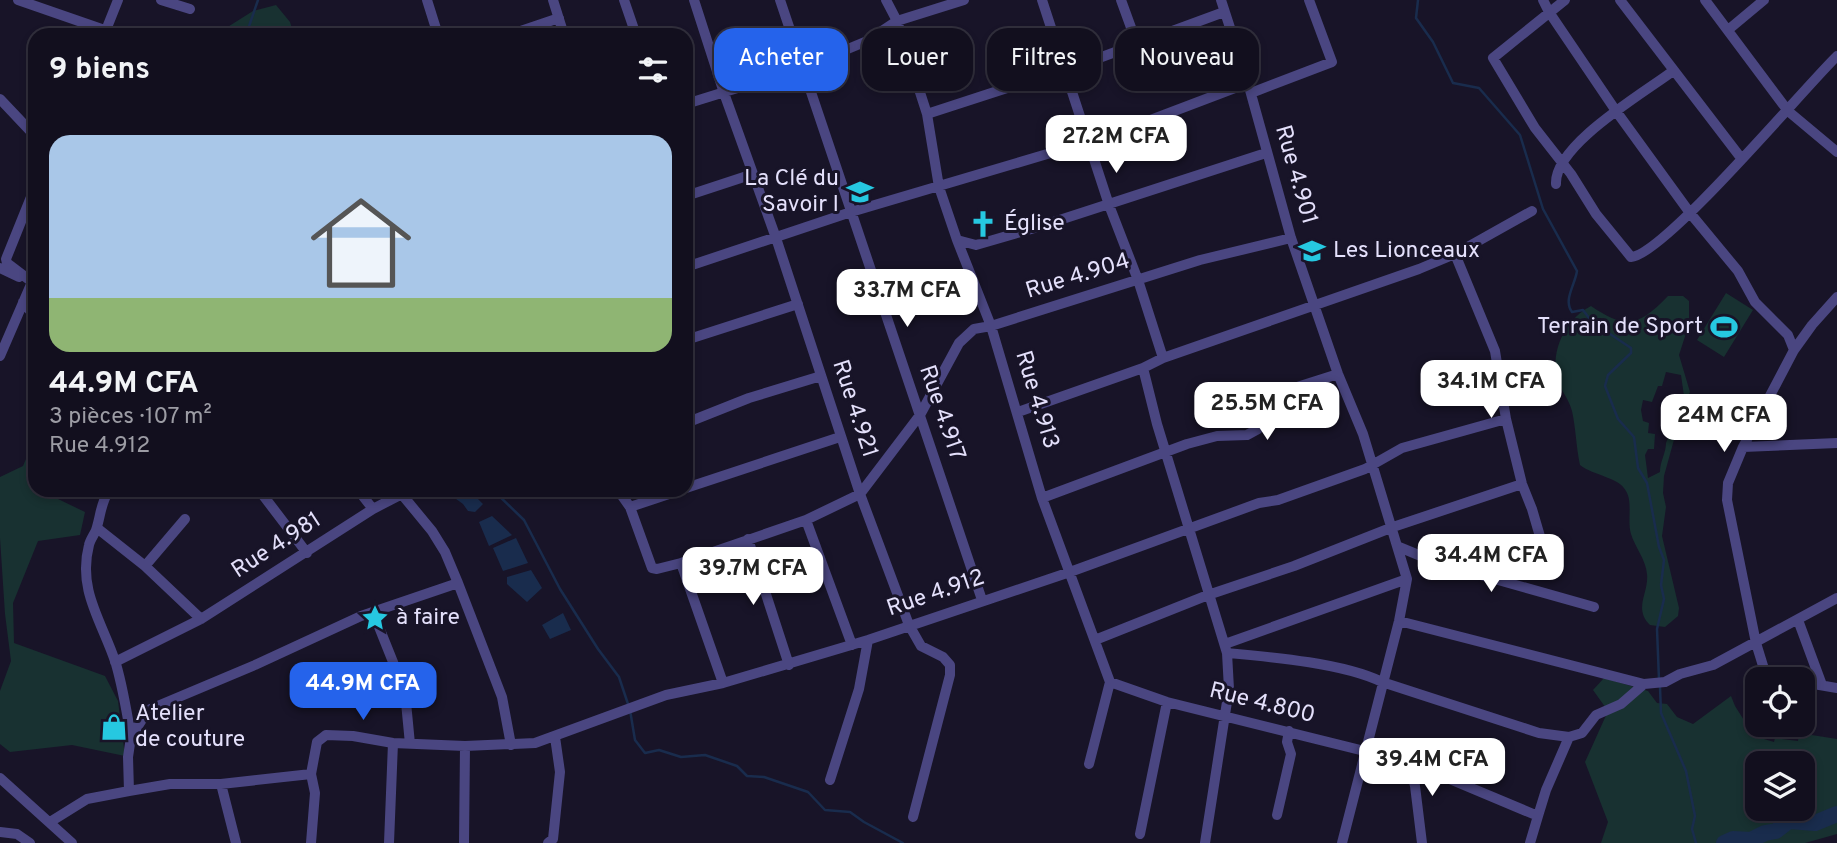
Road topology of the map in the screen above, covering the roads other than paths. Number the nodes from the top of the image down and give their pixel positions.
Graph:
1 (18, 0) edge
2 (118, 0) edge
3 (161, 0) edge
4 (427, 0) edge
5 (553, 0) edge
6 (624, 0) edge
7 (694, 0) edge
8 (780, 0) edge
9 (886, 0) edge
10 (964, 0) edge
11 (1042, 0) edge
12 (1121, 0) edge
13 (1221, 0) edge
14 (1309, 0) edge
15 (1543, 0) edge
16 (1565, 0) edge
17 (1620, 0) edge
18 (1705, 0) edge
19 (1764, 0) edge
20 (190, 9) dead end
21 (1224, 12) junction
22 (1549, 12) junction
23 (559, 18) junction
24 (897, 22) junction
25 (100, 28) edge
26 (107, 28) edge
27 (436, 28) edge
28 (530, 28) edge
29 (562, 28) edge
30 (634, 28) edge
31 (789, 28) edge
32 (1051, 28) edge
33 (1131, 28) edge
34 (1180, 28) edge
35 (1229, 28) edge
36 (1728, 30) junction
37 (848, 49) edge
38 (1837, 56) edge
39 (1673, 71) junction
40 (1259, 85) edge
41 (730, 91) edge
42 (810, 91) edge
43 (999, 91) edge
44 (1071, 91) edge
45 (1241, 91) edge
46 (1251, 91) edge
47 (724, 93) junction
48 (0, 99) edge
49 (693, 102) edge
50 (1788, 110) junction
51 (1616, 111) junction
52 (927, 114) junction
53 (28, 129) edge
54 (1090, 143) junction
55 (1837, 152) edge
56 (1266, 153) junction
57 (1741, 158) junction
58 (1562, 163) junction
59 (753, 174) junction
60 (1556, 184) dead end
61 (939, 187) junction
62 (693, 194) edge
63 (28, 204) edge
64 (1109, 205) junction
65 (1532, 211) dead end
66 (851, 212) junction
67 (1690, 213) junction
68 (776, 238) junction
69 (1291, 238) junction
70 (957, 240) junction
71 (1455, 254) junction
72 (693, 265) edge
73 (0, 268) edge
74 (28, 278) edge
75 (28, 280) edge
76 (1138, 280) junction
77 (28, 293) edge
78 (1837, 297) edge
79 (23, 302) junction
80 (798, 304) junction
81 (1314, 304) junction
82 (28, 308) edge
83 (992, 326) junction
84 (693, 338) edge
85 (1794, 350) junction
86 (0, 356) edge
87 (1163, 358) junction
88 (1143, 368) junction
89 (1338, 374) junction
90 (821, 376) junction
91 (1018, 412) junction
92 (920, 415) junction
93 (1506, 418) junction
94 (693, 421) edge
95 (841, 437) junction
96 (1837, 443) edge
97 (1744, 447) junction
98 (1166, 453) junction
99 (1371, 466) junction
100 (1522, 484) junction
101 (693, 486) edge
102 (860, 494) junction
103 (106, 497) edge
104 (264, 497) edge
105 (364, 497) edge
106 (394, 497) edge
107 (404, 497) edge
108 (623, 497) edge
109 (660, 497) edge
110 (1042, 498) junction
111 (630, 507) junction
112 (373, 509) junction
113 (185, 519) dead end
114 (806, 520) junction
115 (1393, 527) junction
116 (97, 528) junction
117 (1190, 529) junction
118 (748, 539) junction
119 (1399, 547) junction
120 (307, 553) junction
121 (681, 563) junction
122 (145, 566) junction
123 (1070, 572) junction
124 (1551, 575) dead end
125 (1407, 579) junction
126 (458, 583) junction
127 (1208, 595) junction
128 (1837, 598) edge
129 (982, 600) junction
130 (1594, 607) dead end
131 (373, 612) junction
132 (201, 619) junction
133 (1798, 620) junction
134 (1399, 621) junction
135 (909, 625) junction
136 (868, 640) junction
137 (1095, 640) junction
138 (1756, 643) junction
139 (852, 645) junction
140 (1226, 648) junction
141 (115, 662) junction
142 (789, 665) junction
143 (1763, 667) edge
144 (1110, 682) junction
145 (1382, 682) junction
146 (723, 683) junction
147 (1654, 683) junction
148 (1815, 684) edge
149 (1822, 685) junction
150 (1837, 688) edge
151 (1167, 702) junction
152 (1224, 716) junction
153 (1289, 731) junction
154 (131, 737) junction
155 (555, 737) junction
156 (1570, 737) junction
157 (393, 743) junction
158 (410, 744) junction
159 (511, 745) junction
160 (466, 746) junction
161 (1367, 752) junction
162 (1409, 762) junction
163 (1089, 764) dead end
164 (311, 774) junction
165 (0, 778) edge
166 (830, 780) dead end
167 (220, 784) junction
168 (130, 791) junction
169 (1277, 815) dead end
170 (1538, 816) junction
171 (914, 817) dead end
172 (50, 822) junction
173 (0, 831) edge
174 (1139, 834) dead end
175 (551, 842) edge
176 (30, 843) edge
177 (72, 843) edge
178 (236, 843) edge
179 (311, 843) edge
180 (389, 843) edge
181 (464, 843) edge
182 (1205, 843) edge
183 (1342, 843) edge
184 (1422, 843) edge
185 (1530, 843) edge

1 - 25 street
2 - 26 street
3 - 20 street
4 - 27 street
5 - 23 street
6 - 30 street
7 - 47 street, Rue 4.921
8 - 31 street, Rue 4.917
9 - 24 street, Rue 4.913
10 - 24 street
11 - 32 street
12 - 33 street
13 - 21 street, Rue 4.901
14 - 40 street
15 - 22 street
16 - 22 street
17 - 39 street
18 - 36 street
19 - 36 street
21 - 34 street
21 - 35 street, Rue 4.901
22 - 51 street
22 - 58 street
23 - 28 street
23 - 29 street
24 - 37 street
24 - 52 street, Rue 4.913
36 - 50 street
38 - 50 street
39 - 51 street
39 - 57 street
41 - 47 street
42 - 66 street, Rue 4.917
43 - 52 street
44 - 54 street
45 - 54 street
46 - 56 street, Rue 4.901
47 - 49 street
47 - 59 street, Rue 4.921
48 - 53 street
50 - 55 street
50 - 57 street
51 - 58 street
51 - 67 street
52 - 61 street, Rue 4.913
54 - 61 street
54 - 64 street
56 - 64 street
56 - 69 street, Rue 4.901
57 - 67 street
58 - 60 street
58 - 67 street
59 - 62 street
59 - 68 street, Rue 4.921
61 - 66 street
61 - 70 street, Rue 4.913
63 - 74 street
64 - 70 street
64 - 76 street
65 - 71 street
66 - 68 street
66 - 92 street, Rue 4.917
67 - 85 street
68 - 72 street
68 - 80 street, Rue 4.921
69 - 76 street, Rue 4.904
69 - 81 street, Rue 4.901
70 - 83 street, Rue 4.913
71 - 81 street
71 - 93 street
73 - 75 street
76 - 83 street, Rue 4.904
76 - 87 street
77 - 79 street
78 - 85 street
79 - 82 street
79 - 86 street
80 - 84 street
80 - 90 street, Rue 4.921
81 - 87 street
81 - 89 street, Rue 4.901
83 - 91 street, Rue 4.913
83 - 92 street, Rue 4.904
85 - 97 street
87 - 88 street
88 - 91 street
88 - 98 street
89 - 98 street
89 - 99 street, Rue 4.901
90 - 94 street
90 - 95 street, Rue 4.921
91 - 110 street, Rue 4.913
92 - 102 street, Rue 4.904
92 - 129 street, Rue 4.917
93 - 99 street, Rue 4.912
93 - 100 street
95 - 101 street
95 - 102 street, Rue 4.921
96 - 97 street
97 - 138 street
98 - 110 street
98 - 117 street
99 - 115 street, Rue 4.901
99 - 117 street, Rue 4.912
100 - 115 street
100 - 124 street
102 - 114 street, Rue 4.904
102 - 135 street, Rue 4.921
103 - 116 street
104 - 120 street
105 - 112 street
106 - 112 street, Rue 4.981
107 - 126 street, Rue 4.981
108 - 111 street
109 - 111 street
110 - 123 street, Rue 4.913
111 - 121 street, Rue 4.904
112 - 120 street, Rue 4.981
113 - 122 street
114 - 118 street, Rue 4.904
114 - 139 street
115 - 119 street, Rue 4.901
115 - 127 street
116 - 122 street
116 - 141 street
117 - 123 street, Rue 4.912
117 - 127 street
118 - 121 street, Rue 4.904
118 - 142 street
119 - 125 street, Rue 4.901
119 - 130 street
120 - 132 street, Rue 4.981
121 - 146 street
122 - 132 street
123 - 129 street, Rue 4.912
123 - 137 street
125 - 134 street, Rue 4.901
125 - 140 street
126 - 131 street
126 - 159 street, Rue 4.981
127 - 137 street
127 - 140 street
128 - 133 street
129 - 135 street, Rue 4.912
131 - 154 street
131 - 158 street
132 - 141 street, Rue 4.981
133 - 138 street
133 - 149 street
134 - 145 street, Rue 4.901
134 - 147 street
135 - 136 street, Rue 4.912
135 - 171 street, Rue 4.921
136 - 139 street, Rue 4.912
136 - 166 street
137 - 144 street
138 - 143 street
138 - 147 street
139 - 142 street, Rue 4.912
140 - 145 street
140 - 152 street
141 - 154 street
142 - 146 street, Rue 4.912
144 - 151 street, Rue 4.800
144 - 163 street
145 - 156 street
145 - 161 street, Rue 4.901
146 - 155 street, Rue 4.912
147 - 156 street
148 - 149 street
149 - 150 street
151 - 152 street, Rue 4.800
151 - 174 street
152 - 153 street, Rue 4.800
152 - 182 street
153 - 161 street, Rue 4.800
153 - 169 street
154 - 168 street
155 - 159 street, Rue 4.912
155 - 175 street
156 - 170 street
157 - 158 street, Rue 4.912
157 - 164 street, Rue 4.912
157 - 180 street
158 - 160 street, Rue 4.912
159 - 160 street, Rue 4.912
160 - 181 street
161 - 162 street, Rue 4.800
161 - 183 street, Rue 4.901
162 - 170 street, Rue 4.800
162 - 184 street
164 - 167 street
164 - 179 street, Rue 4.912
165 - 172 street
167 - 168 street
167 - 178 street
168 - 172 street
170 - 185 street
172 - 177 street
173 - 176 street

